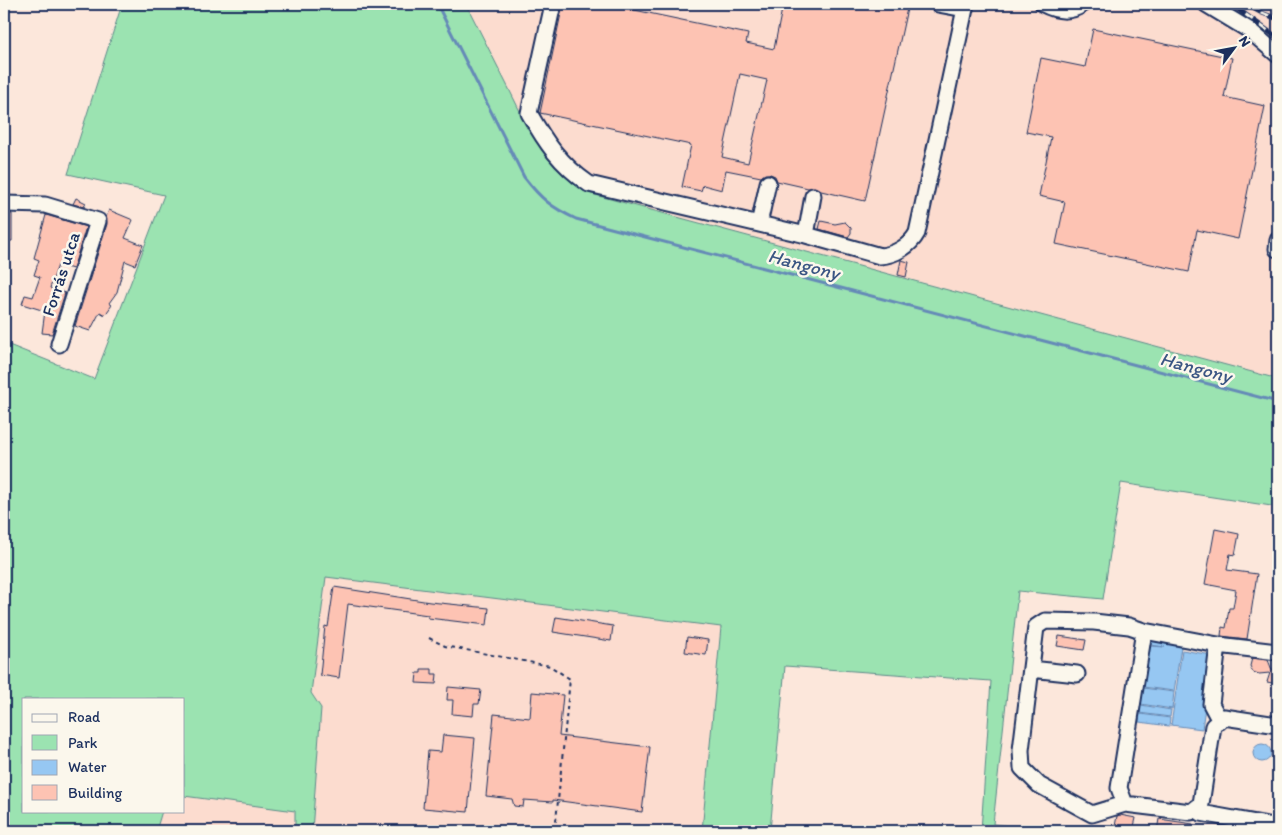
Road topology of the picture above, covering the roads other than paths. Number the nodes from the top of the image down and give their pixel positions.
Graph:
1 (553, 4) edge
2 (938, 4) edge
3 (1043, 4) edge
4 (1083, 4) edge
5 (1206, 4) edge
6 (966, 6) edge
7 (1278, 55) edge
8 (768, 183) dead end
9 (813, 196) dead end
10 (4, 204) edge
11 (759, 224) junction
12 (806, 235) junction
13 (58, 344) dead end
14 (1144, 631) junction
15 (1218, 645) junction
16 (1278, 652) edge
17 (1031, 669) junction
18 (1077, 674) dead end
19 (1220, 721) junction
20 (1278, 725) edge
21 (1125, 804) junction
22 (1196, 808) junction
23 (1278, 827) edge

1 - 11 street
2 - 6 street
3 - 4 street
5 - 7 street
6 - 12 street
8 - 11 street
9 - 12 street
10 - 13 street, Forrás utca
11 - 12 street
14 - 15 street
14 - 17 street
14 - 21 street
15 - 16 street
15 - 19 street
17 - 18 street
17 - 21 street
19 - 20 street
19 - 22 street
21 - 22 street
22 - 23 street

